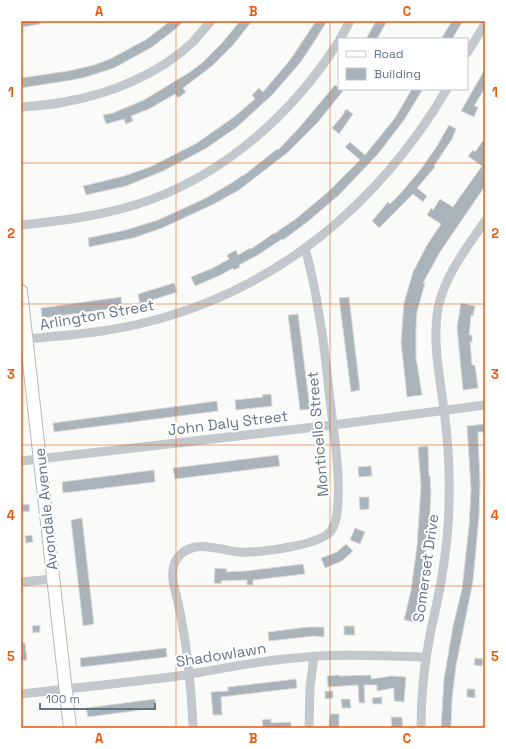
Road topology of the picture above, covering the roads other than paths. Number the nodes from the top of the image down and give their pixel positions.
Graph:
1 (211, 21) edge
2 (350, 21) edge
3 (485, 24) edge
4 (340, 38) edge
5 (338, 42) edge
6 (468, 51) edge
7 (446, 90) edge
8 (21, 108) edge
9 (485, 221) edge
10 (21, 225) edge
11 (306, 248) junction
12 (21, 291) edge
13 (24, 340) edge
14 (485, 405) edge
15 (444, 411) junction
16 (333, 424) junction
17 (40, 459) junction
18 (21, 461) edge
19 (53, 579) junction
20 (21, 582) edge
21 (314, 656) junction
22 (426, 657) junction
23 (190, 674) junction
24 (66, 690) junction
25 (21, 694) edge
26 (70, 728) edge
27 (193, 728) edge
28 (309, 728) edge
29 (421, 728) edge

1 - 8 street
2 - 4 street
3 - 6 street
5 - 10 street
7 - 11 street, Arlington Street
9 - 15 street, Somerset Drive
11 - 13 street, Arlington Street
11 - 16 street, Monticello Street
12 - 13 street, Avondale Avenue
13 - 17 street, Avondale Avenue
14 - 15 street, John Daly Street
15 - 16 street, John Daly Street
15 - 22 street, Somerset Drive
16 - 17 street, John Daly Street
16 - 23 street, Monticello Street
17 - 18 street, John Daly Street
17 - 19 street, Avondale Avenue
19 - 20 street
19 - 24 street, Avondale Avenue
21 - 22 street, Shadowlawn
21 - 23 street, Shadowlawn
21 - 28 street
22 - 29 street, Somerset Drive
23 - 24 street, Shadowlawn
23 - 27 street, Monticello Street
24 - 25 street, Shadowlawn
24 - 26 street, Avondale Avenue

